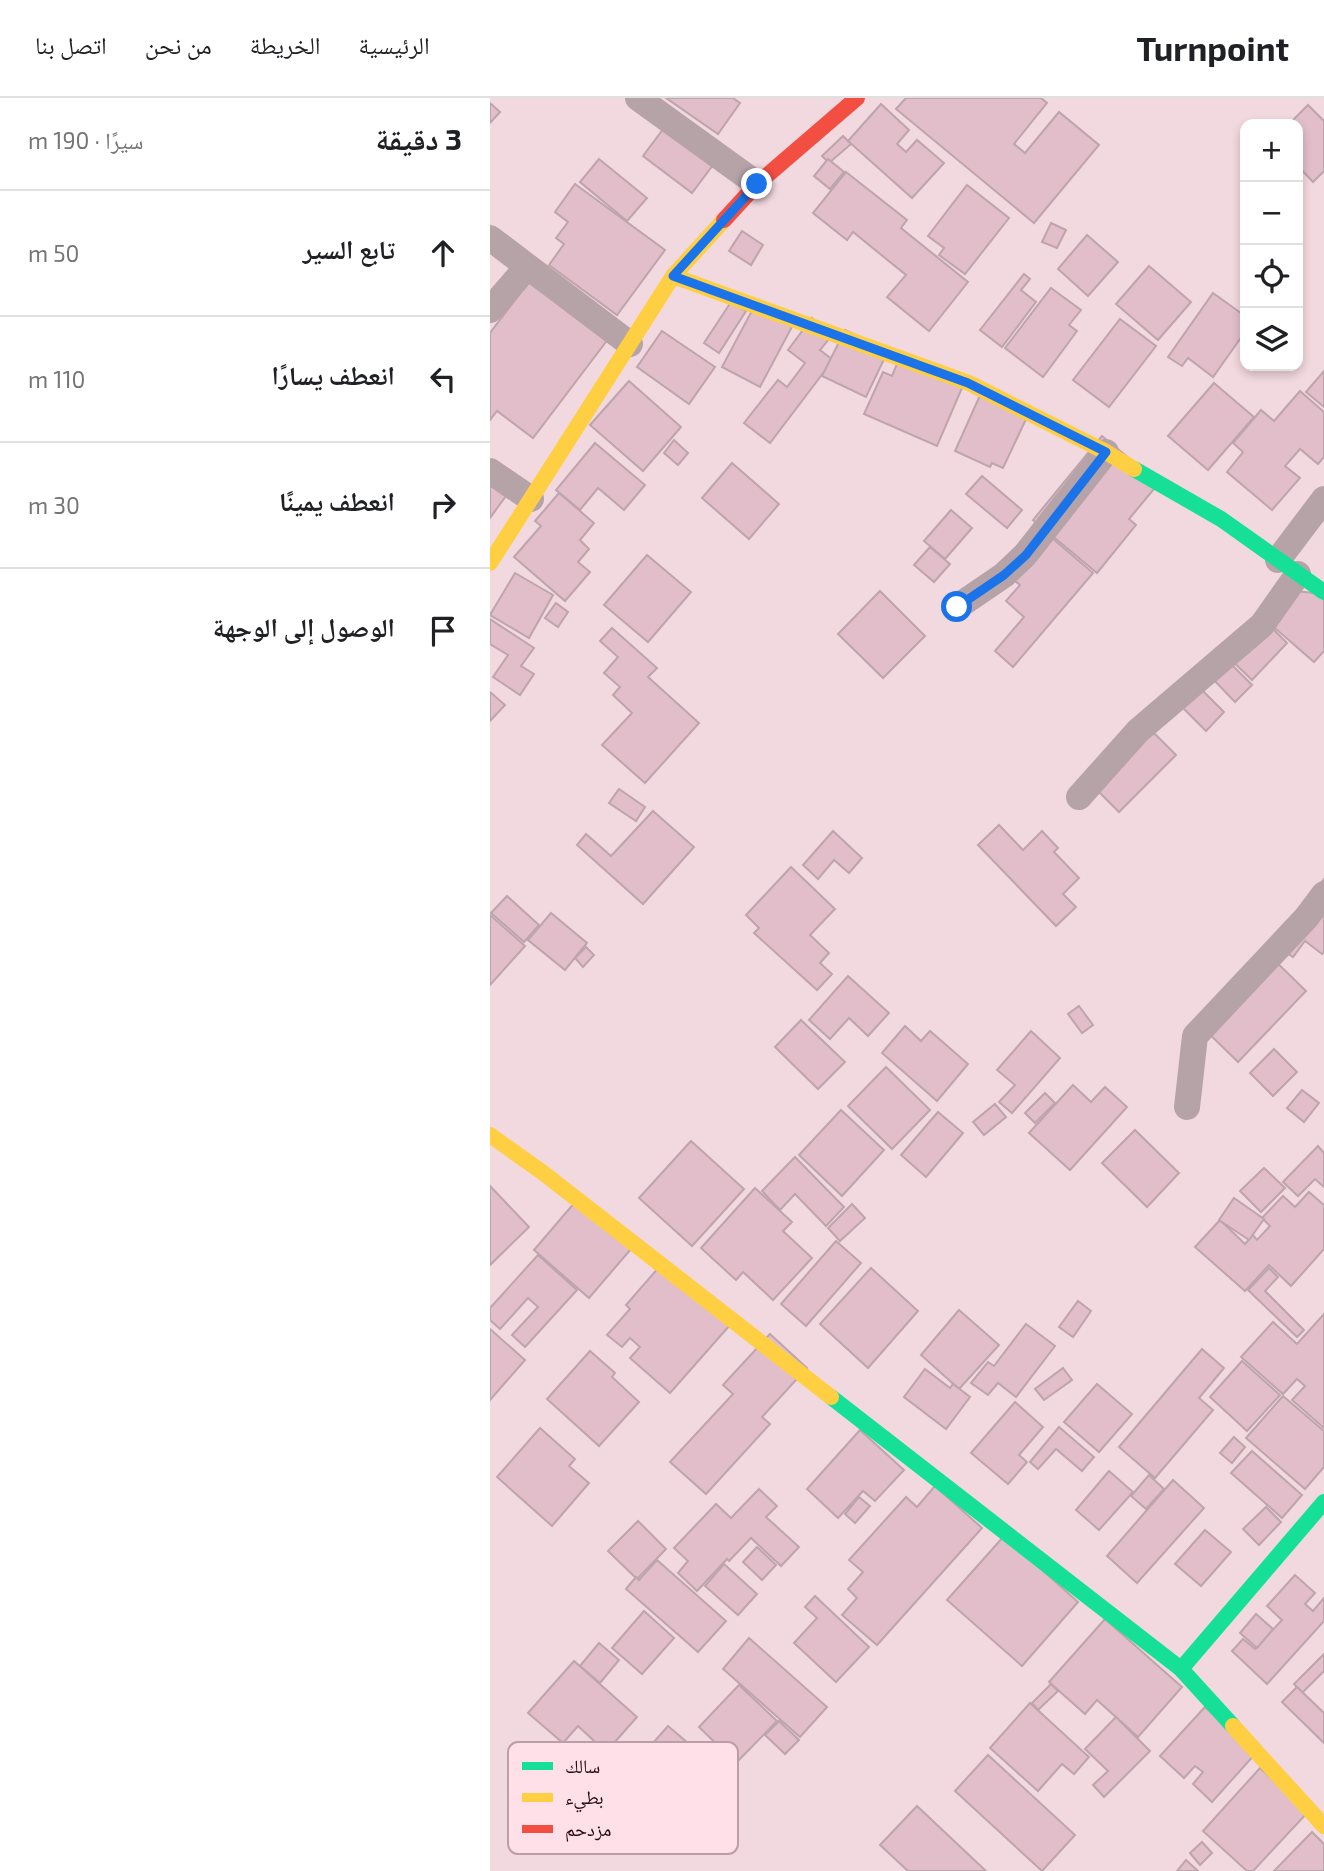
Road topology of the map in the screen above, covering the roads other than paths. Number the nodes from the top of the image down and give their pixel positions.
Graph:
1 (638, 98) edge
2 (857, 98) edge
3 (757, 184) junction
4 (490, 238) edge
5 (527, 267) junction
6 (673, 276) junction
7 (490, 310) edge
8 (630, 344) junction
9 (1106, 452) junction
10 (490, 471) edge
11 (531, 499) junction
12 (1324, 499) edge
13 (490, 563) edge
14 (1288, 567) junction
15 (1324, 592) edge
16 (957, 607) dead end
17 (1079, 797) dead end
18 (1324, 894) edge
19 (1187, 1107) dead end
20 (490, 1135) edge
21 (1324, 1502) edge
22 (1181, 1669) junction
23 (1324, 1826) edge

1 - 3 street
2 - 3 street
3 - 6 street
4 - 5 street
5 - 7 street
5 - 8 street
6 - 8 street
6 - 9 street
8 - 11 street
9 - 14 street
9 - 16 street
10 - 11 street
11 - 13 street
12 - 14 street
14 - 15 street
14 - 17 street
18 - 19 street
20 - 22 street
21 - 22 street
22 - 23 street

